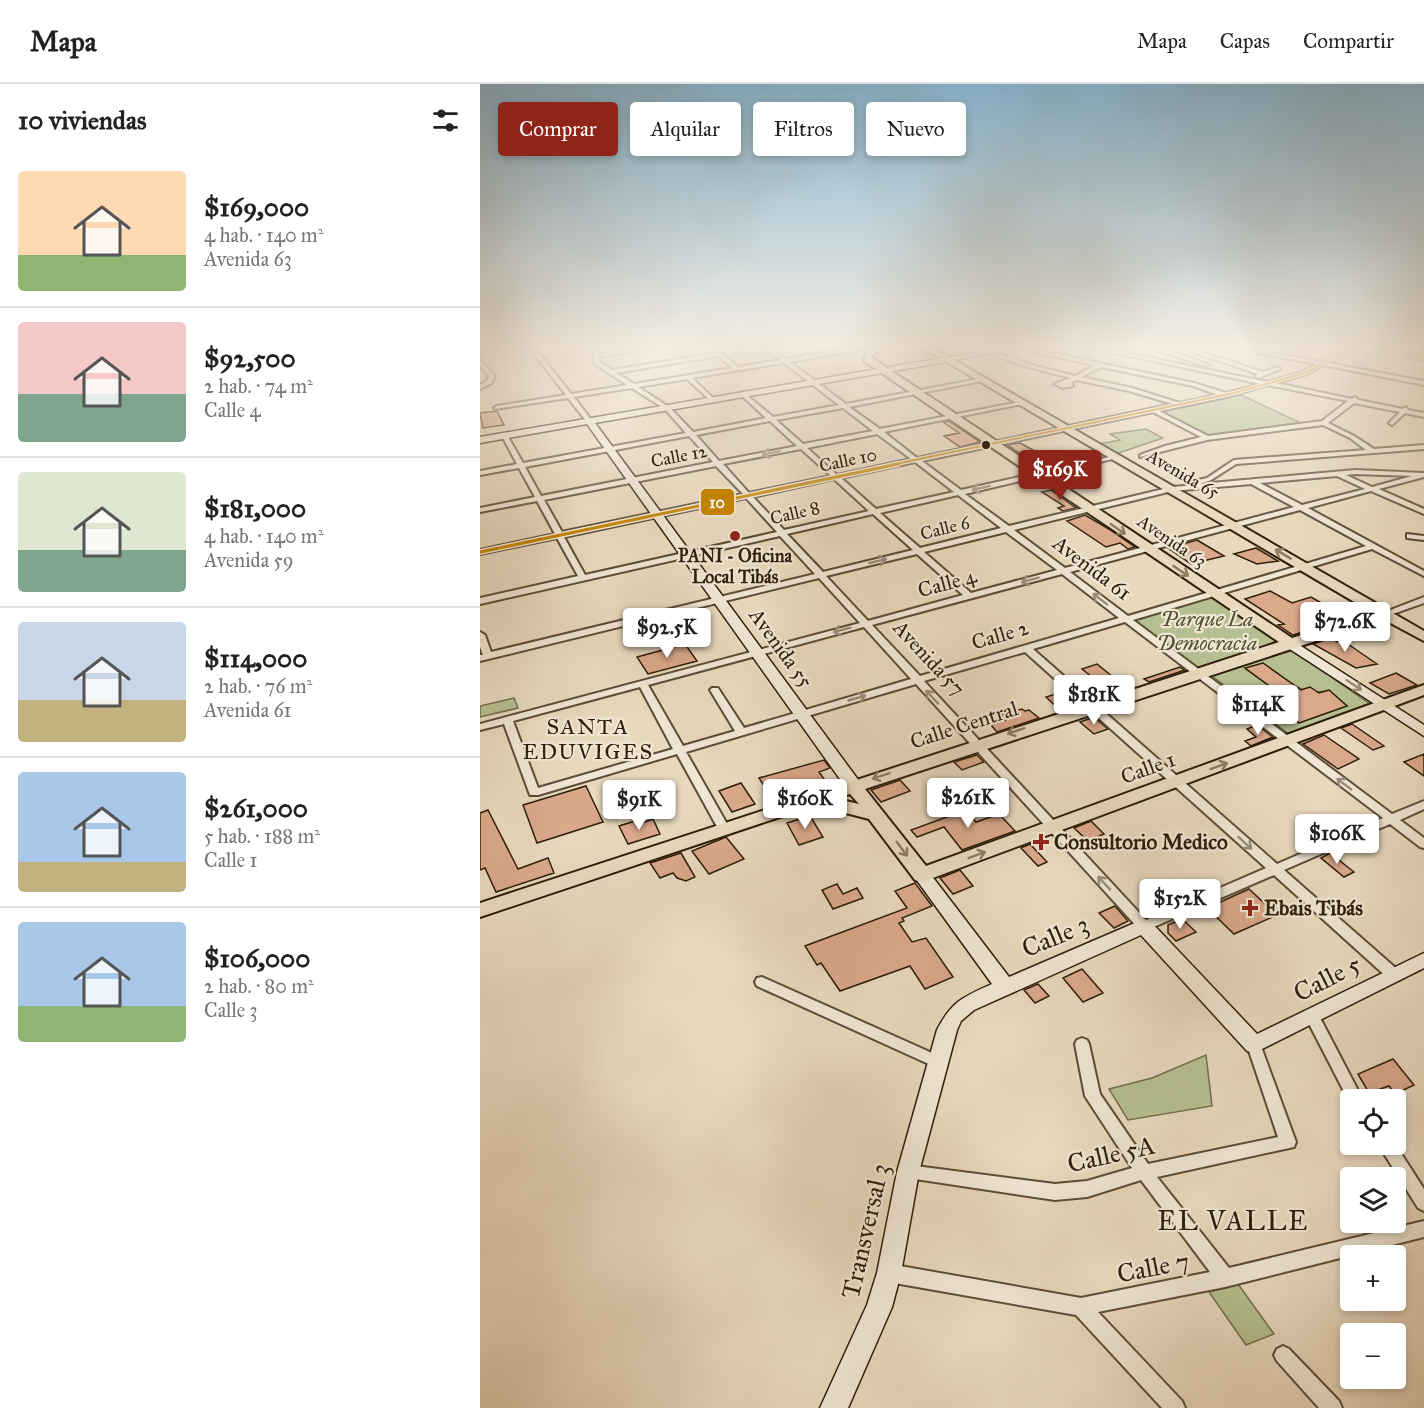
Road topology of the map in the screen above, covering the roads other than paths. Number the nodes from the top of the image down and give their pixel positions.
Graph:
1 (504, 407) edge
2 (578, 407) edge
3 (674, 407) edge
4 (758, 407) edge
5 (841, 407) edge
6 (846, 407) edge
7 (936, 407) edge
8 (1005, 407) edge
9 (1031, 407) edge
10 (1173, 407) edge
11 (1345, 407) edge
12 (1395, 407) edge
13 (497, 408) dead end
14 (667, 408) junction
15 (1406, 409) junction
16 (1424, 410) edge
17 (1155, 411) junction
18 (1424, 415) edge
19 (952, 417) junction
20 (772, 419) junction
21 (589, 421) junction
22 (1324, 423) junction
23 (1392, 423) dead end
24 (1069, 429) junction
25 (879, 432) junction
26 (691, 434) junction
27 (505, 436) junction
28 (1207, 438) junction
29 (480, 440) edge
30 (993, 445) junction
31 (802, 447) junction
32 (1424, 447) edge
33 (610, 449) junction
34 (1373, 452) junction
35 (1142, 456) dead end
36 (1118, 457) junction
37 (917, 460) junction
38 (718, 464) junction
39 (521, 465) junction
40 (480, 473) edge
41 (1337, 473) junction
42 (1038, 475) junction
43 (1424, 475) edge
44 (836, 477) junction
45 (632, 480) junction
46 (1253, 482) junction
47 (1197, 486) junction
48 (1172, 489) junction
49 (1372, 489) junction
50 (960, 493) junction
51 (748, 496) junction
52 (540, 499) junction
53 (1301, 508) junction
54 (1089, 509) junction
55 (480, 510) edge
56 (875, 512) junction
57 (1424, 512) edge
58 (657, 515) junction
59 (1235, 525) junction
60 (1008, 530) junction
61 (782, 533) junction
62 (560, 536) junction
63 (1410, 536) dead end
64 (1424, 538) edge
65 (1374, 546) junction
66 (1148, 549) junction
67 (919, 551) junction
68 (480, 552) edge
69 (686, 555) junction
70 (1305, 567) junction
71 (1063, 571) junction
72 (1424, 574) edge
73 (820, 575) junction
74 (583, 578) junction
75 (1214, 593) junction
76 (969, 596) junction
77 (719, 600) junction
78 (1424, 600) edge
79 (480, 601) edge
80 (1384, 614) junction
81 (1126, 619) junction
82 (865, 624) junction
83 (480, 635) edge
84 (1424, 637) edge
85 (1290, 643) junction
86 (1026, 648) junction
87 (757, 653) junction
88 (484, 657) edge
89 (1197, 672) junction
90 (917, 680) junction
91 (642, 683) junction
92 (715, 690) dead end
93 (1424, 690) edge
94 (1383, 705) junction
95 (1092, 706) junction
96 (801, 714) junction
97 (507, 719) junction
98 (480, 727) edge
99 (741, 732) junction
100 (1424, 732) edge
101 (1287, 741) junction
102 (976, 744) junction
103 (680, 750) junction
104 (1177, 782) junction
105 (853, 786) junction
106 (1424, 805) edge
107 (877, 816) junction
108 (760, 819) junction
109 (1391, 819) junction
110 (1053, 827) junction
111 (725, 831) junction
112 (1424, 844) edge
113 (1276, 869) junction
114 (922, 875) junction
115 (480, 910) edge
116 (1144, 926) junction
117 (1424, 960) edge
118 (1394, 975) junction
119 (762, 982) dead end
120 (1005, 987) junction
121 (1312, 1016) junction
122 (1082, 1044) dead end
123 (1254, 1045) junction
124 (936, 1061) junction
125 (1350, 1089) edge
126 (1288, 1142) joint
127 (1393, 1155) edge
128 (908, 1172) junction
129 (1144, 1172) junction
130 (1424, 1203) edge
131 (1424, 1229) edge
132 (889, 1273) junction
133 (1225, 1278) junction
134 (1081, 1307) junction
135 (1283, 1355) dead end
136 (838, 1407) edge
137 (1175, 1408) edge
138 (1332, 1408) edge

1 - 13 street
2 - 21 street, Avenida 55
3 - 14 street
4 - 20 street
5 - 20 street
6 - 25 street, Avenida 61
7 - 19 main road, Avenida 63
8 - 19 street, Calle 12
9 - 24 main road, Avenida 65
10 - 17 street, Calle 10
11 - 22 street
12 - 15 street
14 - 21 street
14 - 26 street, Avenida 57
15 - 16 street
15 - 18 street
15 - 23 street
17 - 24 street, Calle 10
17 - 28 street
19 - 25 street, Calle 12
19 - 30 main road, Avenida 63
20 - 26 street
20 - 31 street
21 - 27 street
21 - 33 street, Avenida 55
22 - 28 street
22 - 34 street
24 - 30 street, Calle 10
24 - 36 main road, Avenida 65
25 - 31 street, Calle 12
25 - 37 street, Avenida 61
26 - 33 street
26 - 38 street, Avenida 57
27 - 29 street
27 - 39 street
28 - 35 street
30 - 37 street, Calle 10
30 - 42 main road, Avenida 63
31 -> 38 street, Calle 12
31 - 44 street
32 - 34 street
33 - 39 street
33 - 45 street, Avenida 55
34 - 47 street
36 - 42 street, Calle 8
36 - 48 main road, Avenida 65
37 - 44 street, Calle 10
37 - 50 street, Avenida 61
38 - 45 street, Calle 12
38 - 51 street, Avenida 57
39 - 40 street
39 - 52 street
41 - 43 street
41 - 46 street
41 - 49 street
42 -> 50 street, Calle 8
42 - 54 main road, Avenida 63
43 - 49 street, Calle 4
44 - 51 street, Calle 10
44 - 56 street
45 - 52 street, Calle 12
45 - 58 street, Avenida 55
46 - 47 street
46 - 53 street
47 - 48 street, Calle 6
48 - 54 street, Calle 6
48 - 59 main road, Avenida 65
49 - 53 street, Calle 4
49 - 57 street
50 - 56 street, Calle 8
50 - 60 street, Avenida 61
51 - 58 street, Calle 10
51 - 61 street, Avenida 57
52 - 55 street, Calle 12
52 - 62 street
53 - 59 street, Calle 4
53 - 65 street
54 - 60 street, Calle 6
54 -> 66 main road, Avenida 63
56 - 61 street, Calle 8
56 - 67 street
58 - 62 street, Calle 10
58 - 69 street, Avenida 55
59 - 66 street, Calle 4
70 -> 59 main road, Avenida 65
60 - 67 street, Calle 6
60 - 71 street, Avenida 61
61 - 69 street, Calle 8
61 - 73 street, Avenida 57
62 - 68 street, Calle 10
62 - 74 street
63 - 64 street
65 - 70 street, Calle 2
65 - 72 street
66 - 71 street, Calle 4
66 -> 75 main road, Avenida 63
73 -> 67 street, Calle 6
67 - 76 street
69 - 74 street, Calle 8
69 - 77 street, Avenida 55
70 - 75 street, Calle 2
70 - 80 main road, Avenida 65
71 -> 76 street, Calle 4
81 -> 71 street, Avenida 61
73 - 77 street, Calle 6
73 - 82 street, Avenida 57
74 - 79 street, Calle 8
75 - 81 street, Calle 2
75 - 85 main road, Avenida 63
76 - 82 street, Calle 4
77 - 87 street, Avenida 55
77 - 88 street, Calle 6
78 - 80 street, Calle Central
80 - 84 main road, Avenida 65
80 - 85 main road, Calle Central
81 - 86 street, Calle 2
81 - 89 street, Avenida 61
82 -> 87 street, Calle 4
82 - 90 street, Avenida 57
83 - 88 street
85 - 89 main road, Calle Central
85 -> 94 street, Avenida 63
86 - 90 street, Calle 2
86 - 95 street
87 - 91 street, Calle 4
87 - 96 street, Avenida 55
89 - 95 main road, Calle Central
89 - 101 street, Avenida 61
96 -> 90 street, Calle 2
102 -> 90 street, Avenida 57
91 - 97 street, Calle 4
91 - 103 street
92 - 99 street
93 - 94 main road, Calle 1
94 - 100 street, Avenida 63
94 - 101 main road, Calle 1
95 -> 102 main road, Calle Central
95 - 104 street
96 - 99 street, Calle 2
96 - 105 street, Avenida 55
97 - 98 street, Calle 4
97 - 103 street, Calle 2
99 - 103 street, Calle 2
104 -> 101 main road, Calle 1
109 -> 101 street, Avenida 61
102 -> 105 main road, Calle Central
102 - 110 street, Avenida 57
103 - 111 street
104 - 110 main road, Calle 1
104 -> 113 street
105 - 107 main road, Avenida 55
105 - 108 main road, Calle Central
106 - 109 street, Calle 3
107 - 108 main road, Calle Central
107 -> 114 main road, Avenida 55
108 - 111 main road, Calle Central
109 - 112 street, Avenida 61
109 - 113 street, Calle 3
114 -> 110 main road, Calle 1
116 -> 110 street, Avenida 57
111 - 115 main road, Calle Central
113 - 116 street, Calle 3
113 - 118 street
114 - 120 street, Avenida 55
116 - 120 street, Calle 3
116 - 123 street, Avenida 57
117 - 118 street, Calle 5
118 - 121 street, Calle 5
119 - 124 street
120 - 124 street, Calle 3
121 - 123 street, Calle 5
121 - 125 street
122 - 129 street
123 - 126 street, Avenida 57
124 - 128 street, Transversal 3
126 - 129 street, Calle 5A
127 - 130 street
128 - 129 street, Calle 5A
128 - 132 street, Transversal 3
129 - 133 street
131 - 133 street, Calle 7
132 - 134 street, Calle 7
132 - 136 street, Transversal 3
133 - 134 street, Calle 7
134 - 137 street
135 - 138 street

